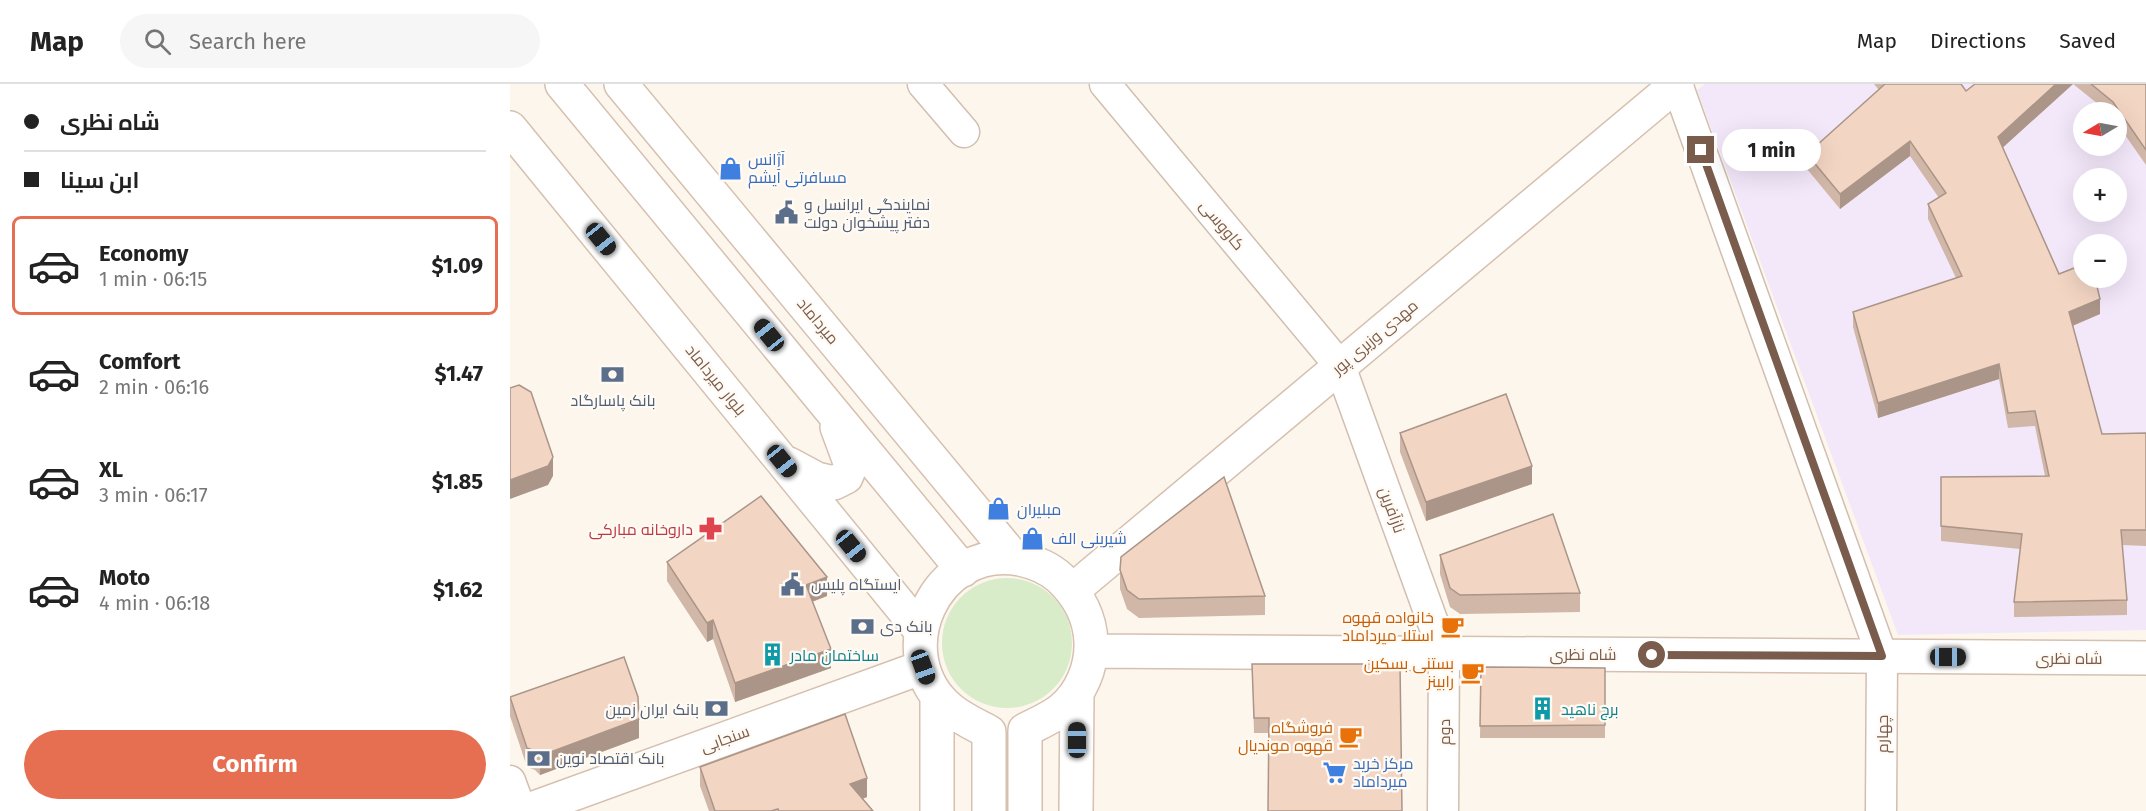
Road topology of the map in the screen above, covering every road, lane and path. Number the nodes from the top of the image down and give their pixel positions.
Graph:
1 (621, 84) edge
2 (923, 84) edge
3 (1105, 84) edge
4 (1677, 84) edge
5 (569, 89) edge
6 (510, 128) edge
7 (964, 132) dead end
8 (1340, 366) junction
9 (829, 408) junction
10 (782, 461) junction
11 (1014, 558) junction
12 (963, 570) junction
13 (1073, 590) junction
14 (921, 631) junction
15 (1091, 651) junction
16 (1444, 653) junction
17 (1882, 656) junction
18 (2146, 658) edge
19 (923, 667) junction
20 (1077, 692) junction
21 (938, 696) junction
22 (510, 781) edge
23 (521, 811) edge
24 (526, 811) edge
25 (937, 811) edge
26 (989, 811) edge
27 (1025, 811) edge
28 (1076, 811) edge
29 (1443, 811) edge
30 (1881, 811) edge

1 - 11 main road, میرداماد
2 - 7 street
3 - 8 street, کاووسی
4 - 8 main road, مهدی وزیری پور
4 - 17 street
5 - 9 main road
6 - 10 main road, بلوار میرداماد
8 - 13 main road, مهدی وزیری پور
8 - 16 street, نازآفرین
9 - 10 main road
9 - 12 main road
10 - 14 main road, بلوار میرداماد
11 - 12 main road
11 - 13 main road
12 - 14 main road
13 - 15 main road
14 - 19 main road
15 - 16 main road, شاه نظری
15 - 20 main road
16 - 17 main road, شاه نظری
16 - 29 street, دوم
17 - 18 main road, شاه نظری
17 - 30 street, چهارم
19 - 21 main road
19 - 24 main road, سنجابی
20 - 27 main road
20 - 28 main road
21 - 25 main road
21 - 26 main road
22 - 23 street

